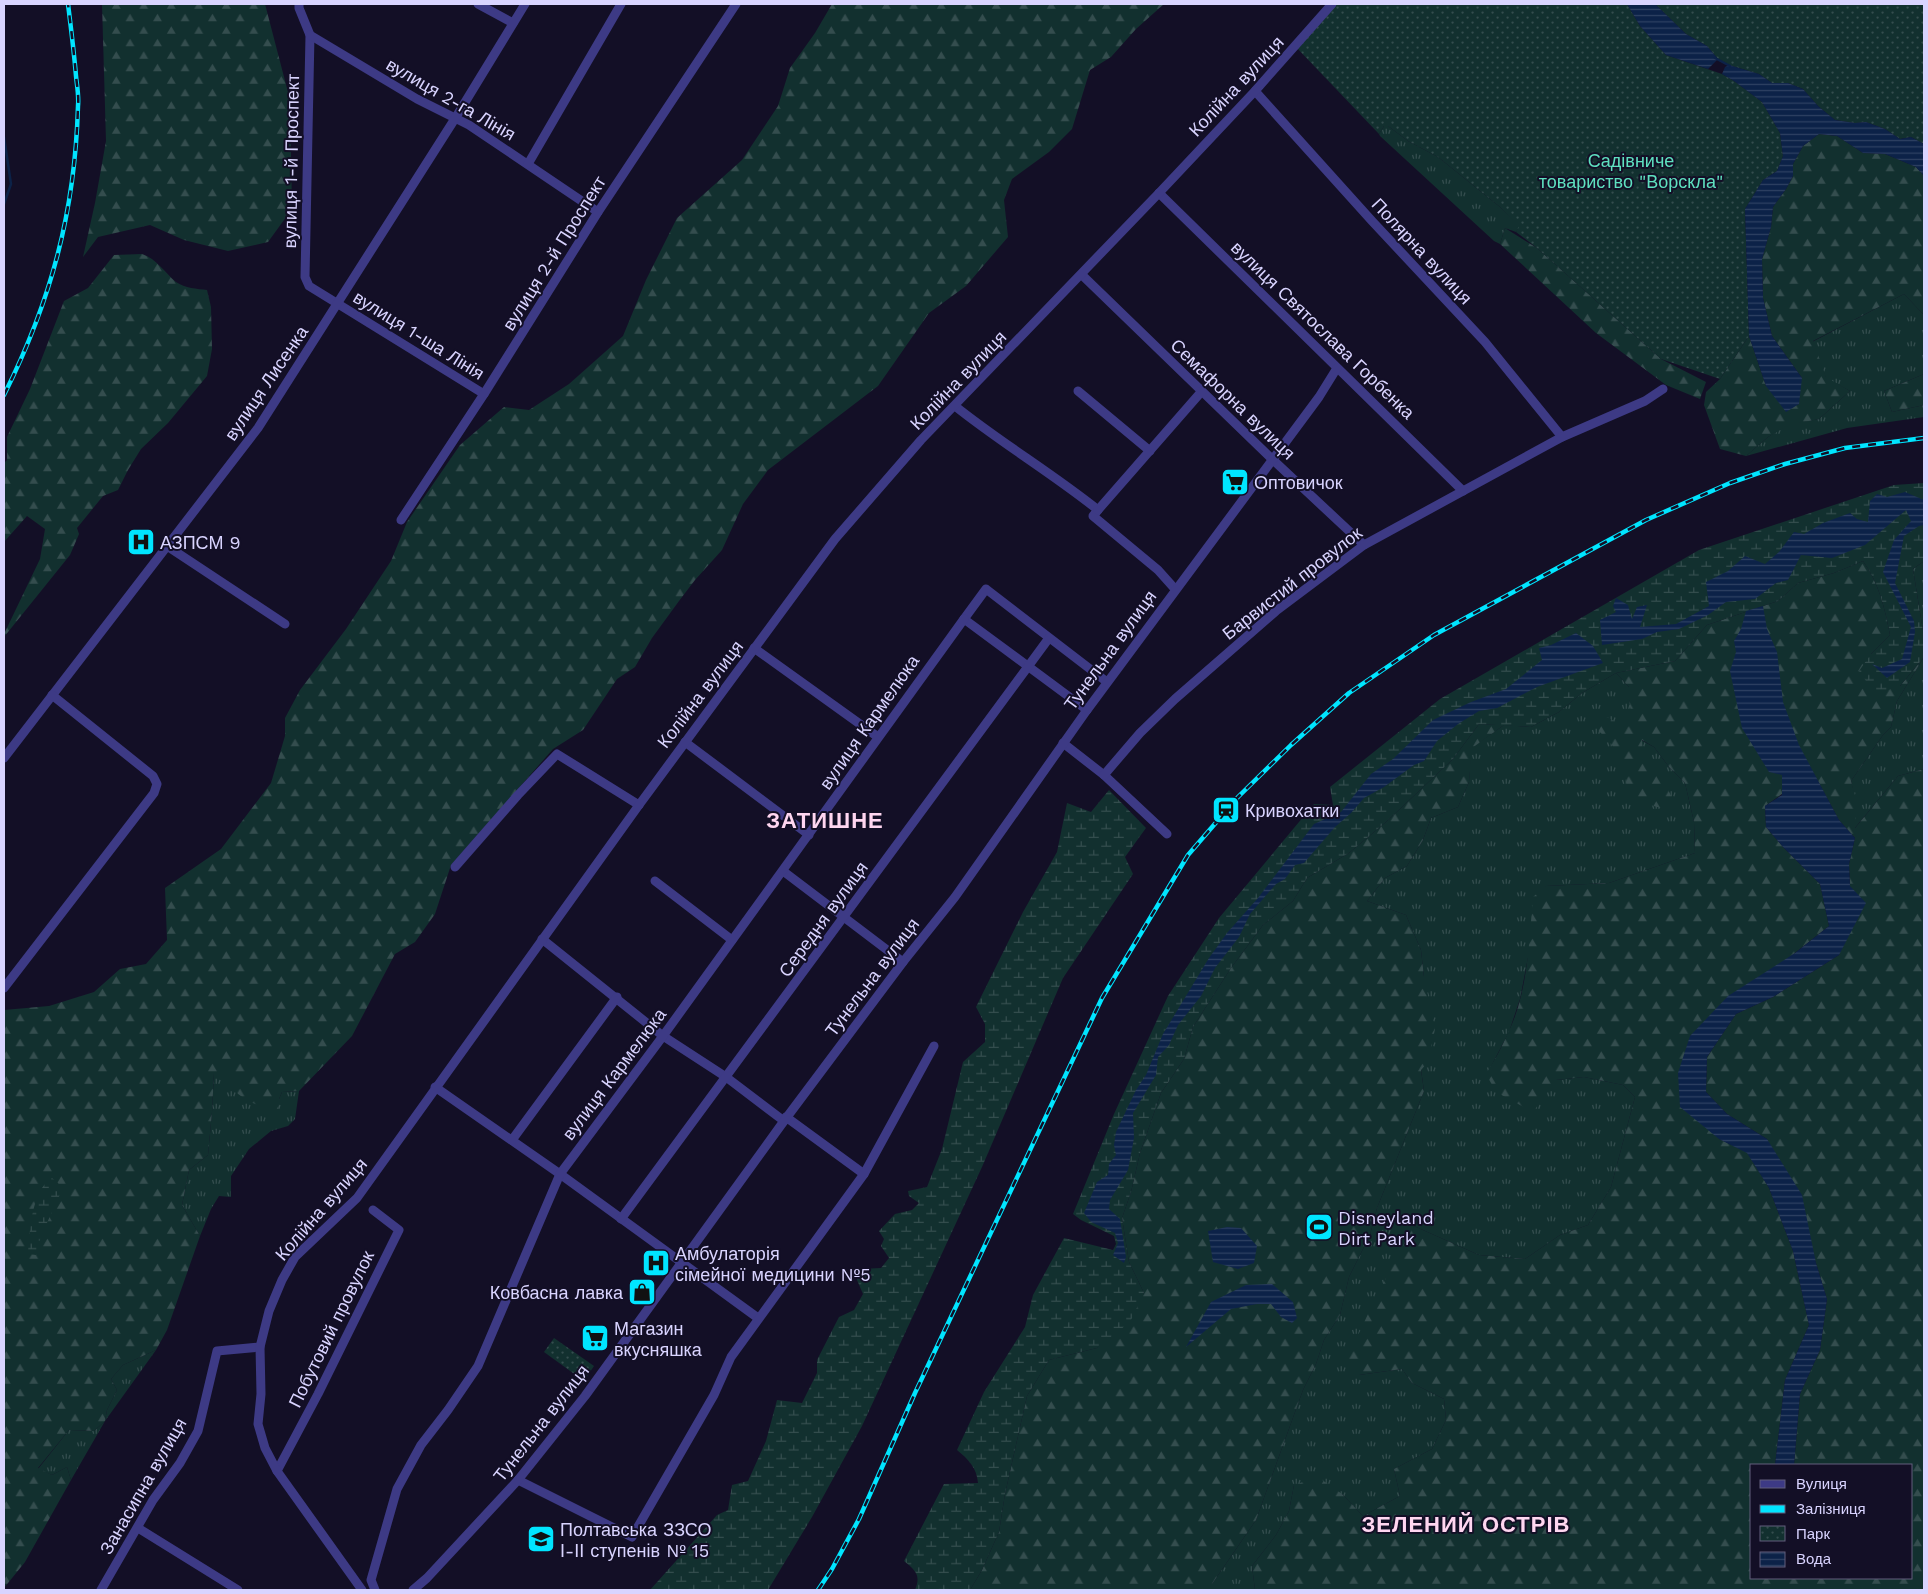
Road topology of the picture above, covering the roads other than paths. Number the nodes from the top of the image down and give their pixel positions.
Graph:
1 (478, 4) edge
2 (525, 4) edge
3 (621, 4) edge
4 (736, 4) edge
5 (1332, 4) edge
6 (297, 5) edge
7 (513, 23) junction
8 (310, 34) junction
9 (1255, 90) junction
10 (456, 117) junction
11 (528, 164) junction
12 (1159, 193) junction
13 (598, 212) junction
14 (1082, 275) junction
15 (337, 304) junction
16 (1337, 368) junction
17 (1664, 389) dead end
18 (1078, 391) dead end
19 (1202, 391) junction
20 (484, 394) junction
21 (955, 406) junction
22 (1562, 437) junction
23 (1150, 451) junction
24 (1272, 459) junction
25 (1463, 491) junction
26 (1098, 510) junction
27 (401, 520) dead end
28 (1364, 545) junction
29 (168, 546) junction
30 (1175, 589) junction
31 (964, 619) junction
32 (285, 624) dead end
33 (1049, 638) junction
34 (754, 648) junction
35 (1028, 666) junction
36 (1107, 682) junction
37 (52, 695) junction
38 (1086, 710) junction
39 (878, 737) junction
40 (685, 742) junction
41 (1063, 743) junction
42 (4, 758) edge
43 (1104, 775) junction
44 (639, 806) junction
45 (1167, 834) dead end
46 (809, 835) junction
47 (455, 867) dead end
48 (782, 871) junction
49 (655, 881) dead end
50 (845, 917) junction
51 (542, 939) junction
52 (732, 940) junction
53 (903, 962) junction
54 (4, 988) edge
55 (617, 998) junction
56 (664, 1036) junction
57 (934, 1046) dead end
58 (726, 1077) junction
59 (436, 1086) junction
60 (785, 1119) junction
61 (512, 1140) junction
62 (560, 1174) junction
63 (864, 1174) junction
64 (373, 1210) dead end
65 (621, 1219) junction
66 (681, 1262) junction
67 (758, 1318) junction
68 (260, 1346) junction
69 (277, 1471) junction
70 (518, 1480) junction
71 (138, 1528) junction
72 (101, 1590) edge
73 (238, 1590) edge
74 (362, 1590) edge
75 (375, 1590) edge
76 (413, 1590) edge

1 - 7 street
2 - 7 street, вулиця Лисенка
3 - 11 street
4 - 13 street, вулиця 2-й Проспект
5 - 9 street, Колійна вулиця
6 - 8 street, вулиця 1-й Проспект
7 - 10 street, вулиця Лисенка
8 - 10 street, вулиця 2-га Лінія
8 - 15 street, вулиця 1-й Проспект
9 - 12 street, Колійна вулиця
9 - 22 street, Полярна вулиця
10 - 11 street, вулиця 2-га Лінія
10 - 15 street, вулиця Лисенка
11 - 13 street, вулиця 2-га Лінія
12 - 14 street, Колійна вулиця
12 - 16 street, вулиця Святослава Горбенка
13 - 20 street, вулиця 2-й Проспект
14 - 19 street, Семафорна вулиця
14 - 21 street, Колійна вулиця
15 - 20 street, вулиця 1-ша Лінія
15 - 29 street, вулиця Лисенка
16 - 24 street, Тунельна вулиця
16 - 25 street, вулиця Святослава Горбенка
17 - 22 street, Барвистий провулок
18 - 23 street
19 - 23 street
19 - 24 street, Семафорна вулиця
20 - 27 street, вулиця 2-й Проспект
21 - 26 street
21 - 34 street, Колійна вулиця
22 - 25 street, Барвистий провулок
23 - 26 street
24 - 28 street, Семафорна вулиця
24 - 30 street, Тунельна вулиця
25 - 28 street, Барвистий провулок
26 - 30 street
28 - 43 street, Барвистий провулок
29 - 32 street
29 - 37 street, вулиця Лисенка
30 - 36 street, Тунельна вулиця
31 - 33 street, вулиця Кармелюка
31 - 35 street
31 - 39 street, вулиця Кармелюка
33 - 35 street, Середня вулиця
33 - 36 street
34 - 39 street
34 - 40 street, Колійна вулиця
35 - 38 street
35 - 50 street, Середня вулиця
36 - 38 street, Тунельна вулиця
37 - 42 street, вулиця Лисенка
37 - 54 street
38 - 41 street, Тунельна вулиця
39 - 46 street, вулиця Кармелюка
40 - 44 street, Колійна вулиця
40 - 46 street
41 - 43 street
41 - 53 street, Тунельна вулиця
43 - 45 street
44 - 47 street
44 - 51 street, Колійна вулиця
46 - 48 street, вулиця Кармелюка
48 - 50 street
48 - 52 street, вулиця Кармелюка
49 - 52 street
50 - 53 street
50 - 58 street, Середня вулиця
51 - 55 street
51 - 59 street, Колійна вулиця
52 - 56 street, вулиця Кармелюка
53 - 60 street, Тунельна вулиця
55 - 56 street
55 - 61 street
56 - 58 street
56 - 62 street, вулиця Кармелюка
57 - 63 street
58 - 60 street
58 - 65 street, Середня вулиця
59 - 61 street
59 - 68 street, Колійна вулиця
60 - 63 street
60 - 66 street, Тунельна вулиця
61 - 62 street
62 - 65 street
62 - 75 street, вулиця Кармелюка
63 - 67 street
64 - 69 street, Побутовий провулок
65 - 66 street
66 - 67 street
66 - 70 street, Тунельна вулиця
67 - 70 street
68 - 69 street, Колійна вулиця
68 - 71 street, Занасипна вулиця
69 - 74 street, Колійна вулиця
70 - 76 street, Тунельна вулиця
71 - 72 street, Занасипна вулиця
71 - 73 street

